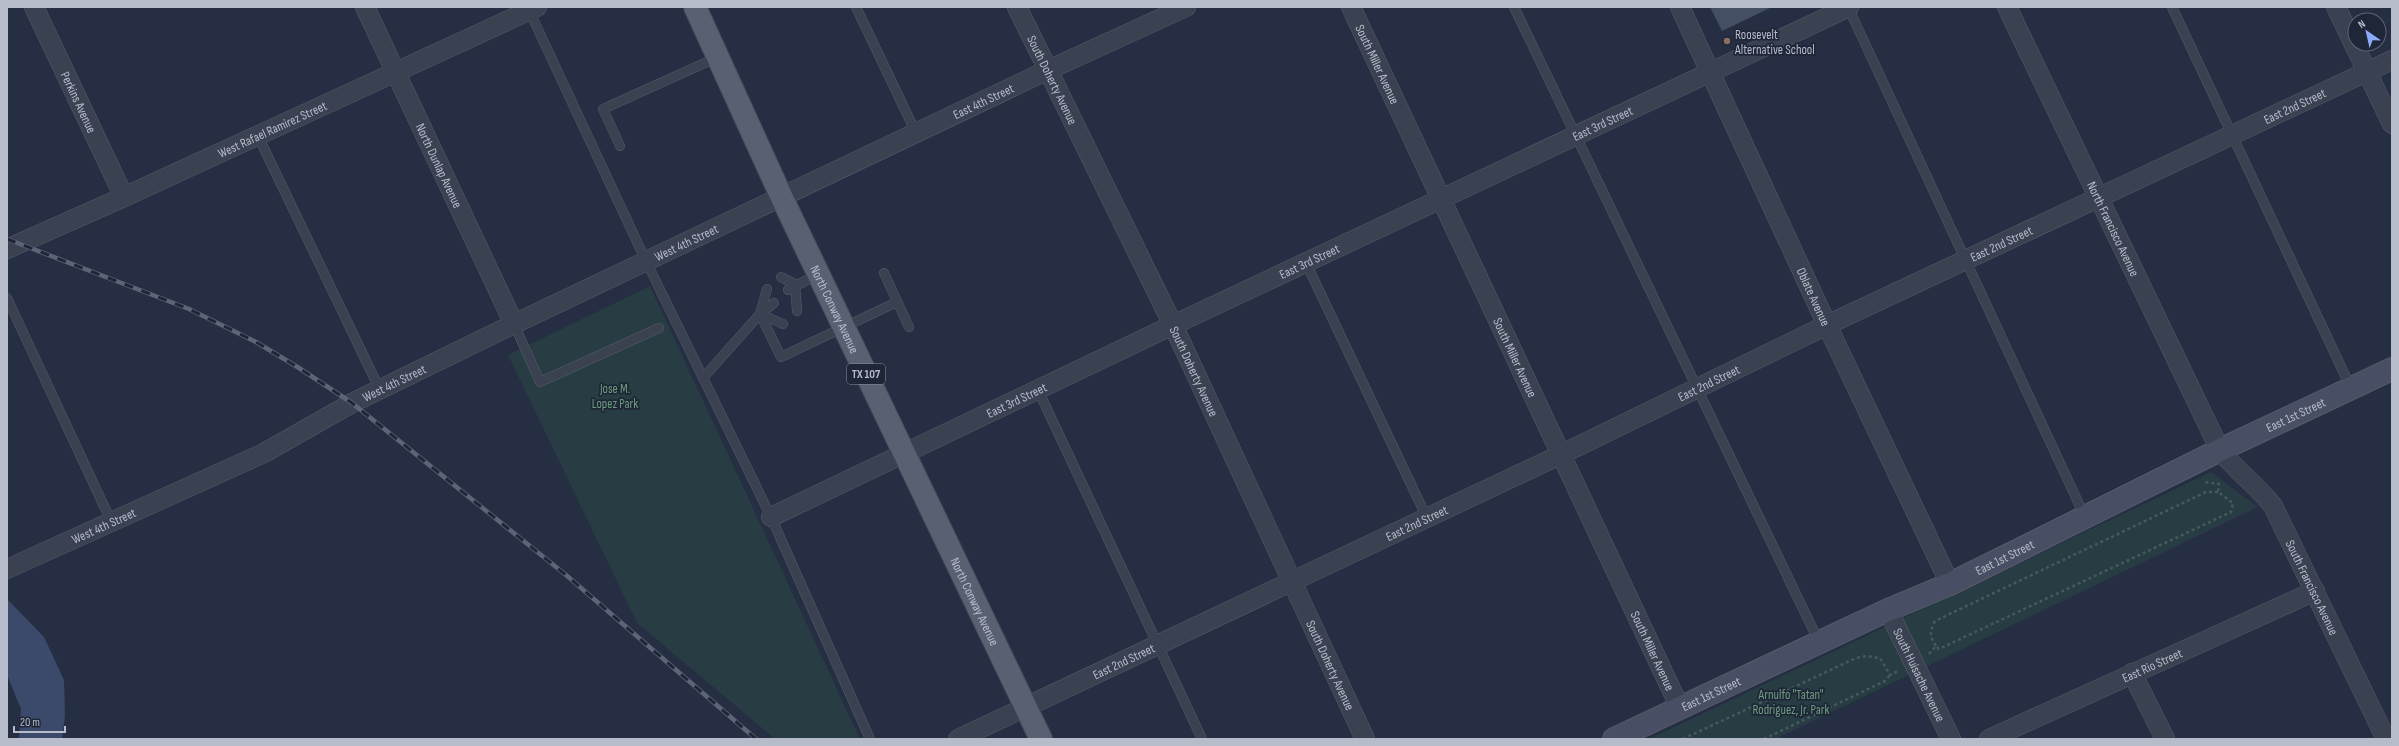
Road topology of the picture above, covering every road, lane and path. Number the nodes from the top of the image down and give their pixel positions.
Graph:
1 (34, 7) edge
2 (365, 7) edge
3 (694, 7) edge
4 (856, 7) edge
5 (1017, 7) edge
6 (1186, 7) edge
7 (1351, 7) edge
8 (1514, 7) edge
9 (1680, 7) edge
10 (1849, 7) edge
11 (2007, 7) edge
12 (2172, 7) edge
13 (2336, 7) edge
14 (531, 8) edge
15 (718, 58) junction
16 (2392, 60) edge
17 (1046, 71) junction
18 (397, 72) junction
19 (1712, 72) junction
20 (2368, 72) junction
21 (2392, 124) edge
22 (916, 133) junction
23 (2232, 135) junction
24 (258, 136) junction
25 (1577, 136) junction
26 (620, 146) dead end
27 (124, 197) junction
28 (782, 198) junction
29 (2098, 199) junction
30 (1441, 200) junction
31 (7, 249) edge
32 (1966, 260) junction
33 (646, 262) junction
34 (1306, 263) junction
35 (884, 273) dead end
36 (818, 274) junction
37 (781, 277) dead end
38 (792, 287) junction
39 (767, 289) dead end
40 (7, 298) edge
41 (897, 302) junction
42 (774, 303) dead end
43 (797, 312) dead end
44 (760, 314) junction
45 (514, 324) junction
46 (783, 324) dead end
47 (1173, 325) junction
48 (1827, 325) junction
49 (844, 326) junction
50 (909, 327) dead end
51 (659, 328) dead end
52 (2392, 369) edge
53 (703, 378) junction
54 (1698, 388) junction
55 (2351, 388) junction
56 (380, 390) junction
57 (1038, 390) junction
58 (2220, 450) junction
59 (905, 454) junction
60 (1560, 454) junction
61 (2204, 482) dead end
62 (2218, 492) junction
63 (2086, 517) junction
64 (771, 518) junction
65 (1427, 518) junction
66 (112, 521) junction
67 (7, 569) edge
68 (1291, 582) junction
69 (1950, 584) junction
70 (2315, 590) junction
71 (1888, 610) junction
72 (1820, 642) junction
73 (1158, 645) junction
74 (1936, 646) junction
75 (1914, 663) junction
76 (2132, 673) junction
77 (1890, 674) junction
78 (1026, 708) junction
79 (1680, 708) junction
80 (870, 739) edge
81 (958, 739) edge
82 (1041, 739) edge
83 (1202, 739) edge
84 (1365, 739) edge
85 (1614, 739) edge
86 (1683, 739) edge
87 (1764, 739) edge
88 (1951, 739) edge
89 (1989, 739) edge
90 (2165, 739) edge
91 (2386, 739) edge

1 - 27 street, Perkins Avenue
2 - 18 street, North Dunlap Avenue
3 - 15 main road, North Conway Avenue / TX 107
4 - 22 lane
5 - 17 street, South Doherty Avenue
6 - 17 street, East 4th Street
7 - 30 street, South Miller Avenue
8 - 25 lane
9 - 19 street, Oblate Avenue
10 - 19 street, East 3rd Street
10 - 32 lane
11 - 29 street, North Francisco Avenue
12 - 23 lane
13 - 20 street
14 - 18 street, West Rafael Ramirez Street
14 - 33 lane
15 - 26 lane
15 - 28 main road, North Conway Avenue / TX 107
16 - 20 street, East 2nd Street
17 - 22 street, East 4th Street
17 - 47 street, South Doherty Avenue
18 - 24 street, West Rafael Ramirez Street
18 - 45 street, North Dunlap Avenue
19 - 25 street, East 3rd Street
19 - 48 street, Oblate Avenue
20 - 21 street
20 - 23 street, East 2nd Street
22 - 28 street, East 4th Street
23 - 29 street, East 2nd Street
23 - 55 lane
24 - 27 street, West Rafael Ramirez Street
24 - 56 lane
25 - 30 street, East 3rd Street
25 - 54 lane
27 - 31 street, West Rafael Ramirez Street
28 - 33 street, West 4th Street
28 - 36 main road, North Conway Avenue / TX 107
29 - 32 street, East 2nd Street
29 - 58 street, North Francisco Avenue
30 - 34 street, East 3rd Street
30 - 60 street, South Miller Avenue
32 - 48 street, East 2nd Street
32 - 63 lane
33 - 45 street, West 4th Street
33 - 53 lane
34 - 47 street, East 3rd Street
34 - 65 lane
35 - 41 lane
36 - 38 lane
36 - 49 main road, North Conway Avenue / TX 107
37 - 38 lane
38 - 43 lane
39 - 44 lane
40 - 66 lane
41 - 49 lane
41 - 50 lane
42 - 44 lane
44 - 46 lane
44 - 49 lane
44 - 53 lane
45 - 51 lane
45 - 56 street, West 4th Street
47 - 57 street, East 3rd Street
47 - 68 street, South Doherty Avenue
48 - 54 street, East 2nd Street
48 - 69 street, Oblate Avenue
49 - 59 main road, North Conway Avenue / TX 107
52 - 55 street, East 1st Street
53 - 64 lane
54 - 60 street, East 2nd Street
54 - 72 lane
55 - 58 street, East 1st Street
56 - 66 street, West 4th Street
57 - 59 street, East 3rd Street
57 - 73 lane
58 - 63 street, East 1st Street
58 - 70 street, South Francisco Avenue
59 - 64 street, East 3rd Street
59 - 78 main road, North Conway Avenue / TX 107
60 - 65 street, East 2nd Street
60 - 79 street, South Miller Avenue
61 - 62 path
62 - 74 path
62 - 74 path
63 - 69 street, East 1st Street
64 - 80 lane
65 - 68 street, East 2nd Street
66 - 67 street, West 4th Street
68 - 73 street, East 2nd Street
68 - 84 street, South Doherty Avenue
69 - 71 street, East 1st Street
70 - 76 street, East Rio Street
70 - 91 street, South Francisco Avenue
71 - 72 street, East 1st Street
71 - 75 street, South Huisache Avenue
72 - 79 street, East 1st Street
73 - 78 street, East 2nd Street
73 - 83 lane
74 - 75 path
75 - 77 path
75 - 88 street, South Huisache Avenue
76 - 89 street, East Rio Street
76 - 90 street
77 - 86 path
77 - 87 path
78 - 81 street, East 2nd Street
78 - 82 main road, North Conway Avenue / TX 107
79 - 85 street, East 1st Street

